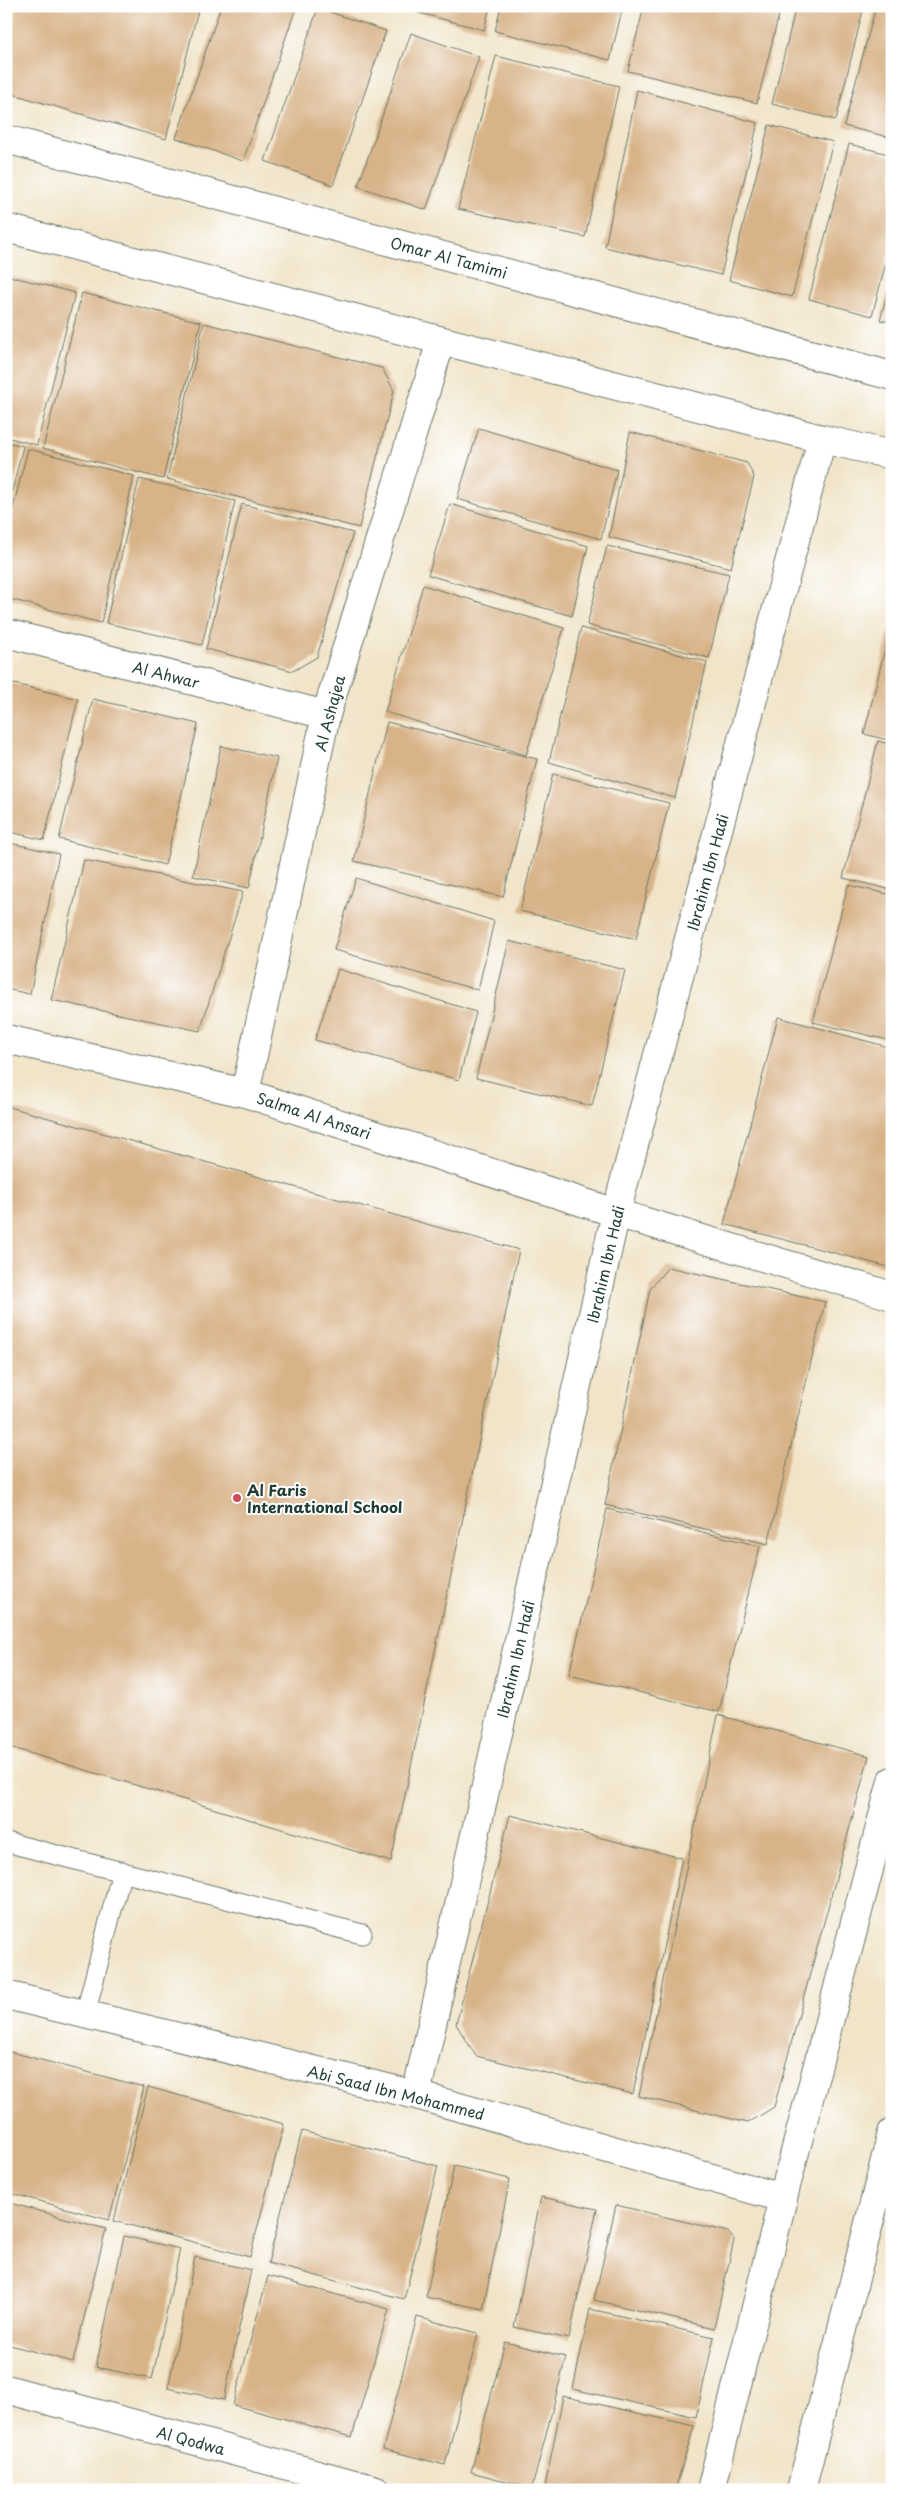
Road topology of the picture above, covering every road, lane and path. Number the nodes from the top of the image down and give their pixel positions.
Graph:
1 (6, 139) edge
2 (6, 228) edge
3 (441, 341) junction
4 (892, 376) edge
5 (822, 439) junction
6 (892, 455) edge
7 (6, 633) edge
8 (326, 714) junction
9 (6, 1039) edge
10 (245, 1093) junction
11 (616, 1213) junction
12 (892, 1296) edge
13 (892, 1781) edge
14 (6, 1842) edge
15 (122, 1871) junction
16 (362, 1934) dead end
17 (6, 1995) edge
18 (85, 2015) junction
19 (416, 2096) junction
20 (892, 2133) edge
21 (783, 2198) junction
22 (6, 2389) edge
23 (320, 2483) edge
24 (376, 2490) edge
25 (711, 2490) edge
26 (801, 2490) edge

1 - 4 street, Omar Al Tamimi
2 - 3 street
3 - 5 street
3 - 8 street, Al Ashajea
5 - 6 street
5 - 11 street, Ibrahim Ibn Hadi
7 - 8 street, Al Ahwar
8 - 10 street, Al Ashajea
9 - 10 street, Salma Al Ansari
10 - 11 street, Salma Al Ansari
11 - 12 street, Salma Al Ansari
11 - 19 street, Ibrahim Ibn Hadi
13 - 21 street
14 - 15 lane
15 - 16 lane
15 - 18 lane
17 - 18 street, Abi Saad Ibn Mohammed
18 - 19 street, Abi Saad Ibn Mohammed
19 - 21 street, Abi Saad Ibn Mohammed
20 - 26 street
21 - 25 street
22 - 23 street, Al Qodwa
23 - 24 street, Al Qodwa

